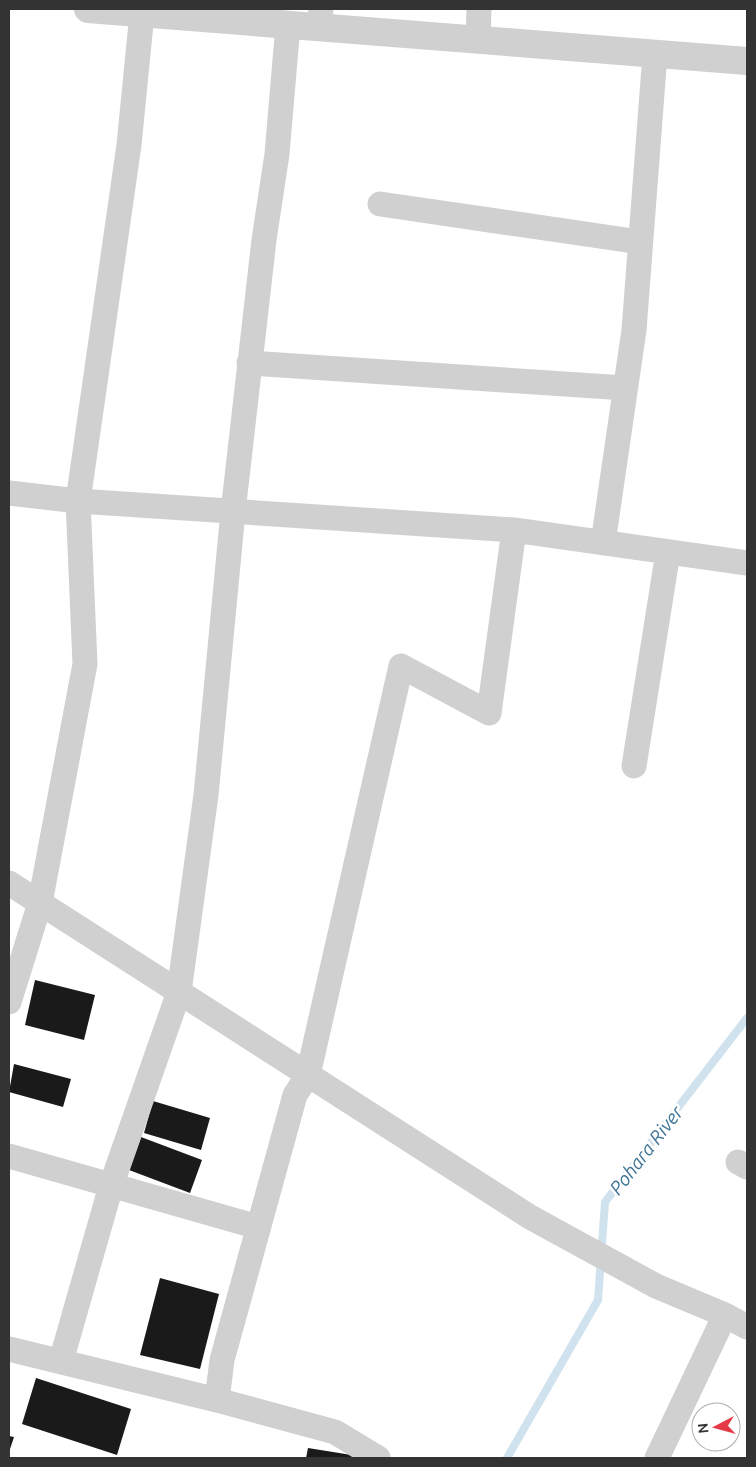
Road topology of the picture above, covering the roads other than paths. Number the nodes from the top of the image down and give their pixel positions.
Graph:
1 (88, 9) edge
2 (479, 9) edge
3 (142, 13) junction
4 (320, 18) edge
5 (288, 25) junction
6 (478, 40) junction
7 (654, 54) junction
8 (747, 62) edge
9 (380, 204) dead end
10 (640, 242) junction
11 (249, 363) junction
12 (626, 388) junction
13 (9, 493) edge
14 (78, 501) junction
15 (232, 512) junction
16 (514, 530) junction
17 (603, 543) junction
18 (668, 552) junction
19 (747, 563) edge
20 (634, 766) dead end
21 (9, 883) edge
22 (40, 902) junction
23 (179, 992) junction
24 (9, 1002) edge
25 (308, 1074) junction
26 (9, 1156) edge
27 (111, 1186) junction
28 (258, 1228) junction
29 (725, 1316) junction
30 (747, 1327) edge
31 (9, 1349) edge
32 (62, 1361) junction
33 (217, 1400) junction
34 (378, 1458) edge
35 (657, 1458) edge

1 - 3 street
2 - 6 street
3 - 5 street
3 - 14 street
4 - 5 street
4 - 6 street
5 - 11 street
6 - 7 street
7 - 8 street
7 - 10 street
9 - 10 street
10 - 12 street
11 - 12 street
11 - 15 street
12 - 17 street
13 - 14 street
14 - 15 street
14 - 22 street
15 - 16 street
15 - 23 street
16 - 17 street
16 - 25 street
17 - 18 street
18 - 19 street
18 - 20 street
21 - 22 street
22 - 23 street
22 - 24 street
23 - 25 street
23 - 27 street
25 - 28 street
25 - 29 street
26 - 27 street
27 - 28 street
27 - 32 street
28 - 33 street
29 - 30 street
29 - 35 street
31 - 32 street
32 - 33 street
33 - 34 street

